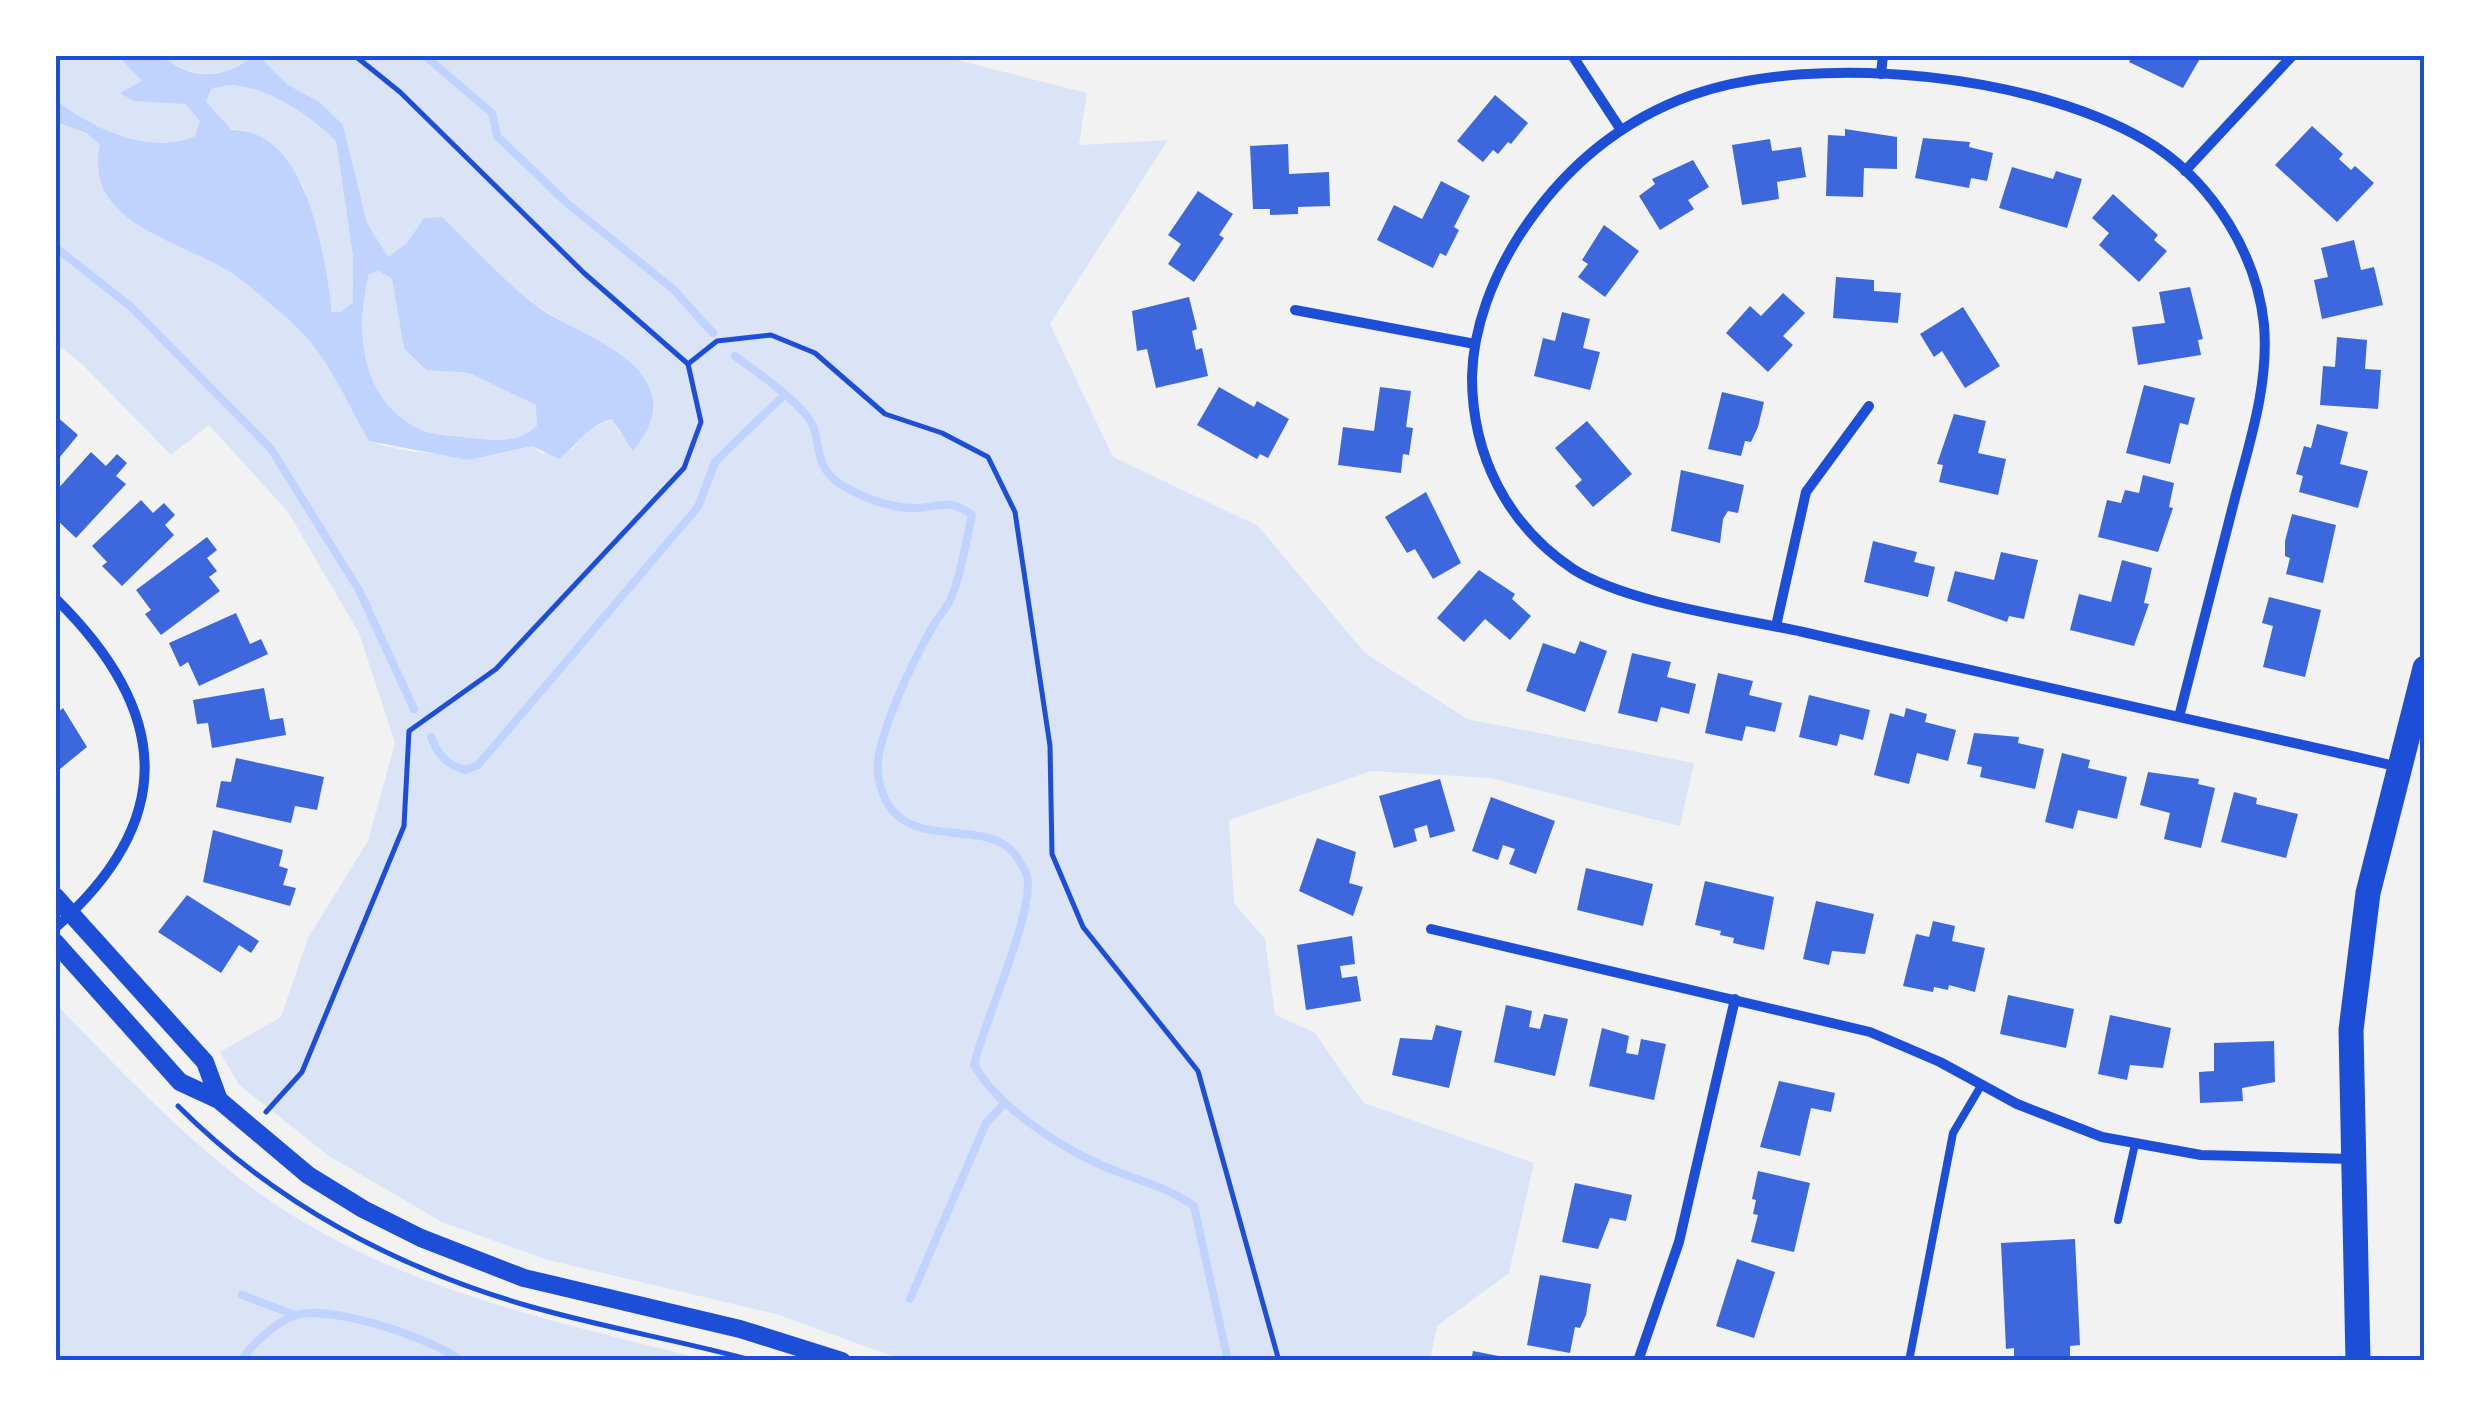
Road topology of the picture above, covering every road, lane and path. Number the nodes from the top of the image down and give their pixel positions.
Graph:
1 (354, 55) edge
2 (1572, 55) edge
3 (1883, 55) edge
4 (2293, 55) edge
5 (1882, 74) junction
6 (1621, 130) junction
7 (2186, 171) junction
8 (1295, 310) dead end
9 (1475, 344) junction
10 (688, 364) junction
11 (1870, 406) dead end
12 (55, 598) edge
13 (1776, 626) junction
14 (2425, 668) edge
15 (2179, 718) junction
16 (2400, 767) junction
17 (55, 896) edge
18 (71, 914) junction
19 (55, 928) edge
20 (1431, 929) dead end
21 (55, 942) edge
22 (1735, 1000) junction
23 (1982, 1084) junction
24 (219, 1100) junction
25 (249, 1130) junction
26 (2135, 1144) junction
27 (2353, 1159) junction
28 (2118, 1220) dead end
29 (842, 1361) edge
30 (1279, 1361) edge
31 (1638, 1361) edge
32 (1909, 1361) edge
33 (2358, 1361) edge

1 - 10 path
2 - 6 street
3 - 5 street
4 - 7 street
5 - 6 street
5 - 7 street
6 - 9 street
7 - 15 street
8 - 9 street
9 - 13 street
10 - 25 path
10 - 30 path
11 - 13 street
12 - 18 street
13 - 15 street
14 - 16 main road
15 - 16 street
16 - 27 main road
17 - 18 street
18 - 19 street
18 - 24 street
20 - 22 street
21 - 24 street
22 - 23 street
22 - 31 street
23 - 26 street
23 - 32 lane
24 - 25 street
25 - 29 street
26 - 27 street
26 - 28 lane
27 - 33 main road

